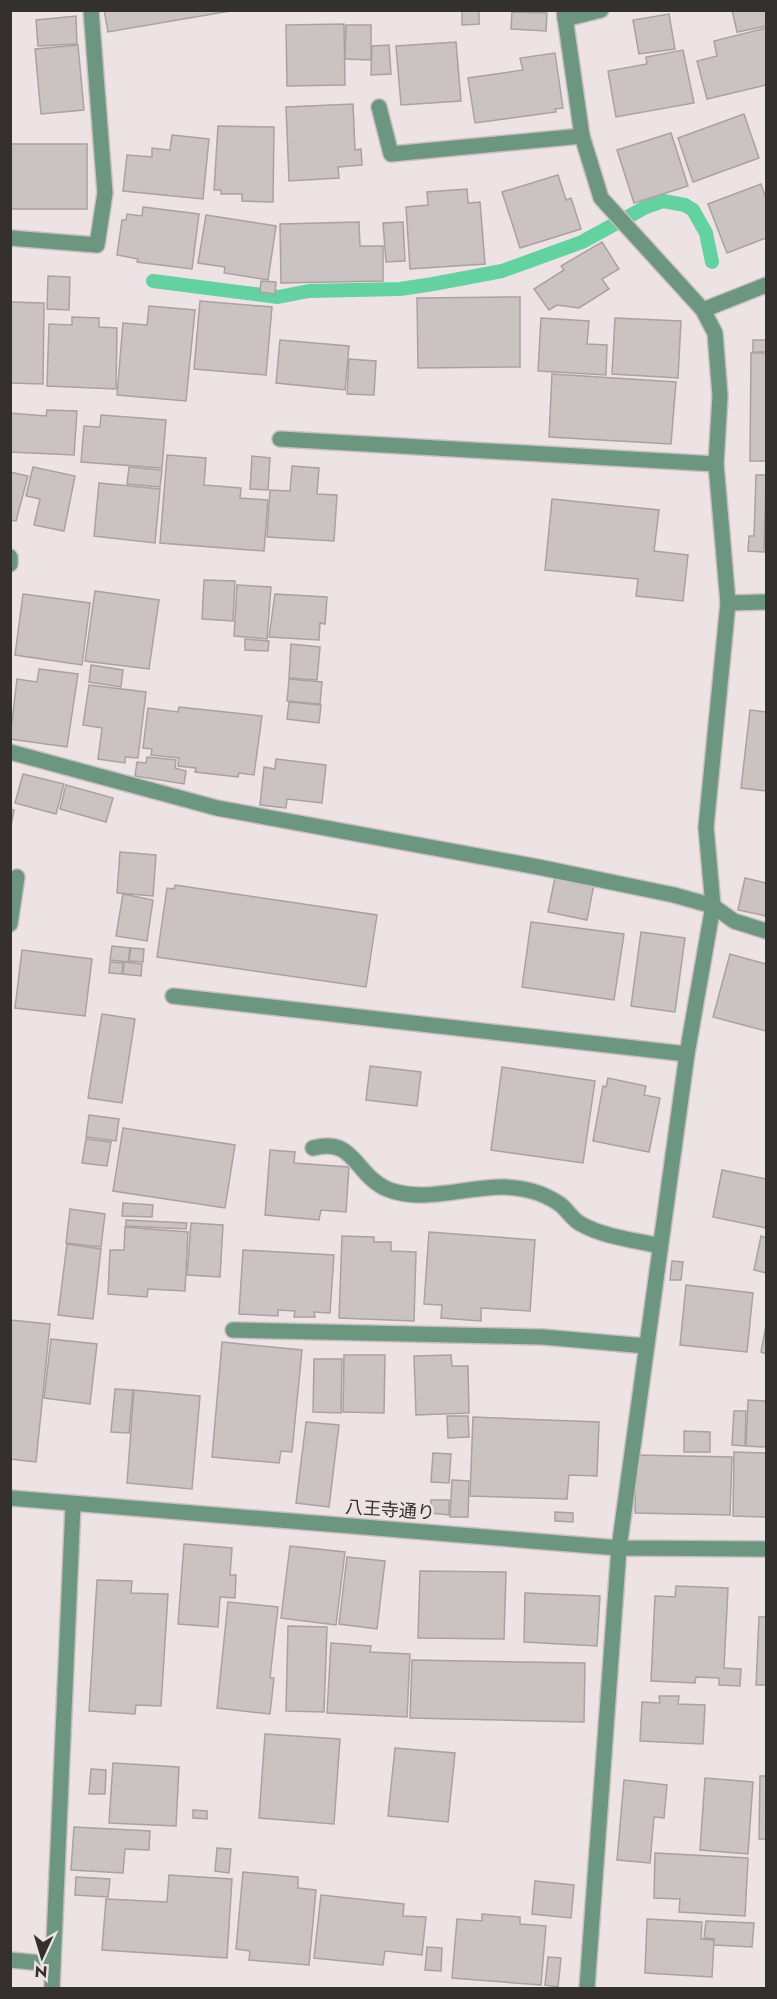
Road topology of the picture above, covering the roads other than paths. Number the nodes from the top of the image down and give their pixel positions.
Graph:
1 (91, 10) edge
2 (601, 10) edge
3 (565, 15) edge
4 (379, 107) dead end
5 (582, 136) junction
6 (10, 238) edge
7 (766, 285) edge
8 (704, 310) junction
9 (280, 439) dead end
10 (716, 464) junction
11 (10, 557) edge
12 (10, 564) edge
13 (766, 602) edge
14 (728, 603) junction
15 (10, 752) edge
16 (17, 877) dead end
17 (713, 906) junction
18 (10, 924) edge
19 (766, 931) edge
20 (173, 996) dead end
21 (687, 1054) junction
22 (313, 1148) dead end
23 (660, 1246) junction
24 (233, 1330) dead end
25 (646, 1346) junction
26 (10, 1498) edge
27 (73, 1505) junction
28 (619, 1548) junction
29 (766, 1549) edge
30 (10, 1960) edge
31 (53, 1964) junction
32 (52, 1989) edge
33 (587, 1989) edge

1 - 6 street
2 - 3 street
3 - 5 street
4 - 5 street
5 - 8 street
7 - 8 street
8 - 10 street
9 - 10 street
10 - 14 street
11 - 12 street
13 - 14 street
14 - 17 street
15 - 17 street
16 - 18 street
17 - 19 street
17 - 21 street
20 - 21 street
21 - 23 street
22 - 23 street
23 - 25 street
24 - 25 street
25 - 28 street
26 - 27 street, 八王寺通り
27 - 28 street, 八王寺通り
27 - 31 street
28 - 29 street, 八王寺通り
28 - 33 street
30 - 31 street
31 - 32 street

